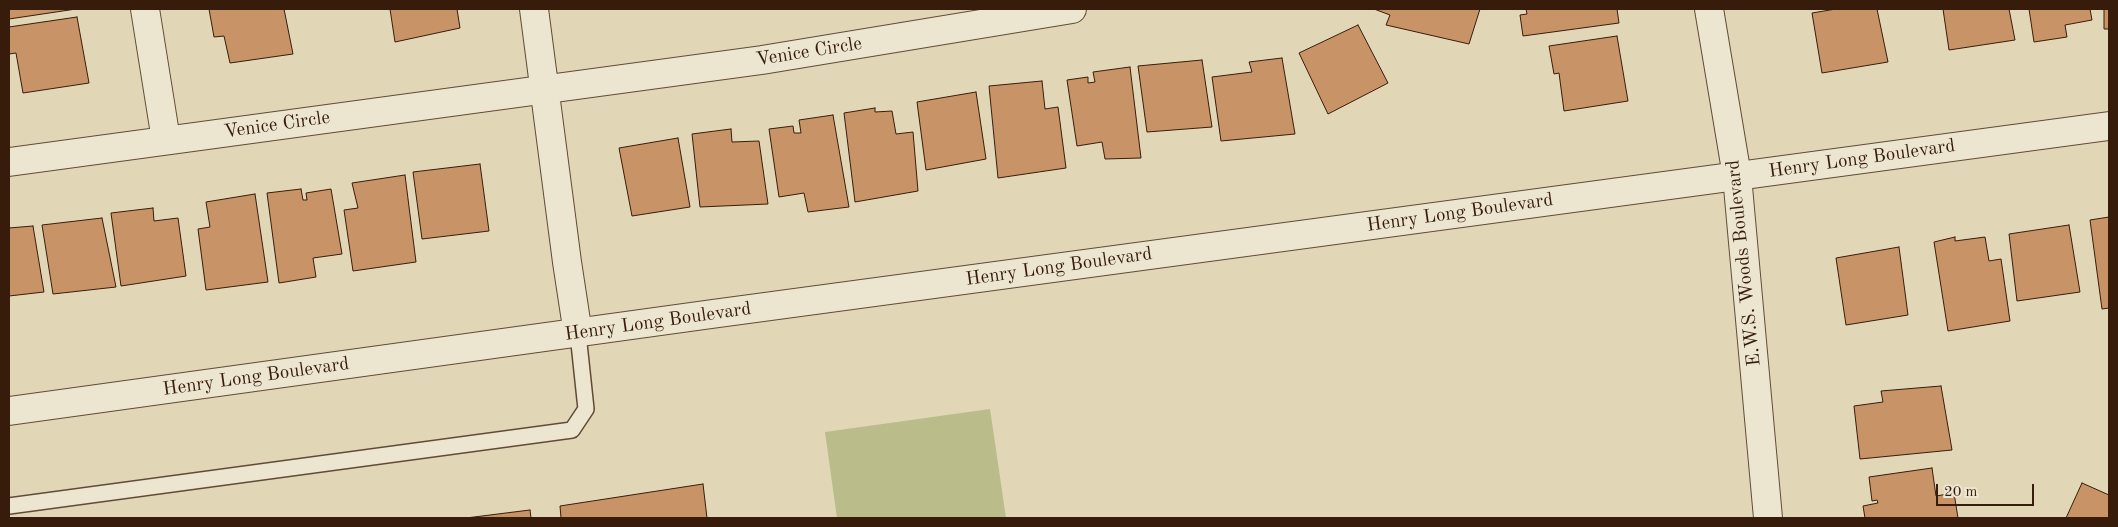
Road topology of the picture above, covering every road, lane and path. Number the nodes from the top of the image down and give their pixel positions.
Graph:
1 (145, 9) edge
2 (534, 9) edge
3 (1072, 9) edge
4 (1709, 9) edge
5 (545, 89) junction
6 (2109, 126) edge
7 (166, 140) junction
8 (9, 162) edge
9 (1737, 176) junction
10 (578, 334) junction
11 (9, 411) edge
12 (9, 506) edge
13 (1768, 518) edge

1 - 7 street
2 - 5 street
3 - 5 street, Venice Circle
4 - 9 street, E.W.S. Woods Boulevard
5 - 7 street, Venice Circle
5 - 10 street
6 - 9 street, Henry Long Boulevard
7 - 8 street, Venice Circle
9 - 10 street, Henry Long Boulevard
9 - 13 street, E.W.S. Woods Boulevard
10 - 11 street, Henry Long Boulevard
10 - 12 lane

